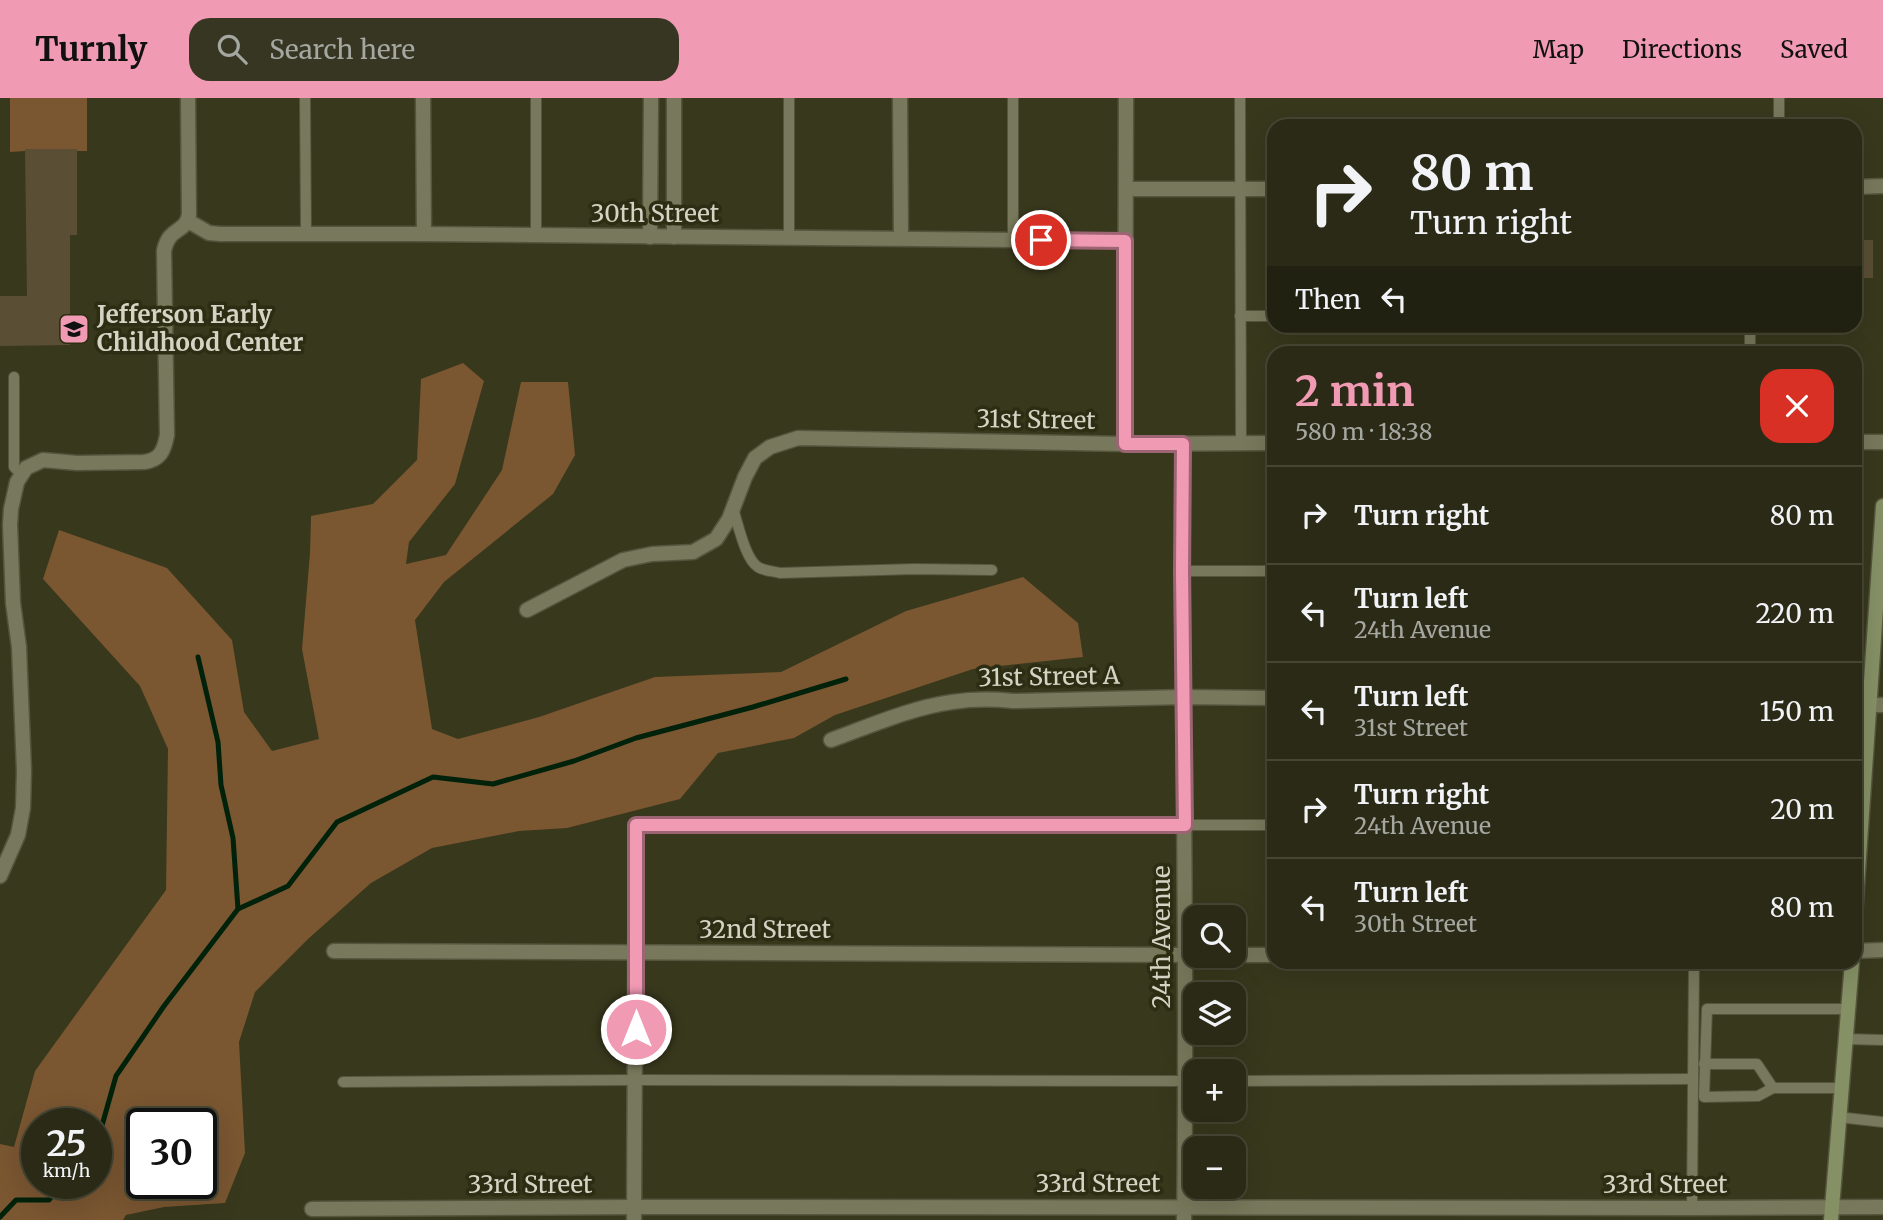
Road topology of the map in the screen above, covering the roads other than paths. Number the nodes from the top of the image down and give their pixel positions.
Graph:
1 (188, 98) edge
2 (305, 98) edge
3 (423, 98) edge
4 (536, 98) edge
5 (651, 98) edge
6 (674, 98) edge
7 (789, 98) edge
8 (900, 98) edge
9 (1013, 98) edge
10 (1126, 98) edge
11 (1240, 98) edge
12 (1779, 98) edge
13 (1779, 119) edge
14 (1883, 186) edge
15 (1862, 187) edge
16 (1126, 189) junction
17 (1239, 189) junction
18 (1267, 189) edge
19 (188, 221) junction
20 (306, 234) junction
21 (424, 234) junction
22 (536, 236) junction
23 (650, 237) junction
24 (674, 237) junction
25 (789, 238) junction
26 (901, 238) junction
27 (1013, 239) junction
28 (1125, 241) junction
29 (1240, 316) junction
30 (1267, 316) edge
31 (14, 377) dead end
32 (1862, 442) edge
33 (1883, 442) edge
34 (1241, 443) junction
35 (1267, 443) edge
36 (1125, 444) junction
37 (1183, 444) junction
38 (21, 474) junction
39 (1883, 506) edge
40 (733, 509) junction
41 (992, 570) dead end
42 (1182, 571) junction
43 (1267, 571) edge
44 (6, 603) edge
45 (527, 610) dead end
46 (1184, 698) junction
47 (1267, 698) edge
48 (1869, 705) edge
49 (831, 740) dead end
50 (1862, 758) edge
51 (636, 825) joint
52 (1185, 825) junction
53 (1267, 825) edge
54 (0, 876) edge
55 (1188, 905) edge
56 (1883, 950) edge
57 (334, 951) dead end
58 (1862, 951) edge
59 (636, 952) junction
60 (1183, 955) edge
61 (1246, 955) edge
62 (1267, 955) edge
63 (1190, 968) edge
64 (1693, 969) edge
65 (1851, 969) edge
66 (1848, 1009) junction
67 (1845, 1040) junction
68 (1883, 1040) edge
69 (1190, 1059) edge
70 (1704, 1064) junction
71 (1693, 1079) junction
72 (635, 1080) junction
73 (1183, 1081) edge
74 (1246, 1081) edge
75 (344, 1082) dead end
76 (1773, 1088) junction
77 (1841, 1088) junction
78 (1838, 1117) junction
79 (1188, 1122) edge
80 (1883, 1122) edge
81 (1883, 1207) edge
82 (1692, 1208) junction
83 (312, 1209) dead end
84 (634, 1213) edge
85 (1184, 1213) edge
86 (1671, 1214) edge
87 (1832, 1214) edge

1 - 19 street
2 - 20 lane
3 - 21 street
4 - 22 lane
5 - 23 street
6 - 24 street
7 - 25 lane
8 - 26 street
9 - 27 lane
10 - 16 street
11 - 17 lane
12 - 13 lane
14 - 15 street
16 - 17 street
16 - 28 street
17 - 18 street
17 - 29 lane
19 - 20 street, 30th Street
19 - 38 street
20 - 21 street, 30th Street
21 - 22 street, 30th Street
22 - 23 street, 30th Street
23 - 24 street, 30th Street
24 - 25 street, 30th Street
25 - 26 street, 30th Street
26 - 27 street, 30th Street
27 - 28 street, 30th Street
28 - 36 street
29 - 30 lane
29 - 34 lane
31 - 38 lane
32 - 33 street
34 - 35 street, 31st Street
34 - 37 street, 31st Street
36 - 37 street, 31st Street
36 - 40 street, 31st Street
37 - 42 street, 24th Avenue
38 - 44 street
39 - 48 main road
40 - 41 lane
40 - 45 street
42 - 43 lane
42 - 46 street, 24th Avenue
44 - 54 street
46 - 47 street, 31st Street A
46 - 49 street, 31st Street A
46 - 52 street, 24th Avenue
48 - 50 main road
51 - 52 lane
51 - 59 street
52 - 53 lane
52 - 55 street, 24th Avenue
56 - 58 street
57 - 59 street, 32nd Street
59 - 60 street, 32nd Street
59 - 72 street
61 - 62 street
63 - 69 street, 24th Avenue
64 - 71 lane
65 - 66 main road
66 - 67 main road
66 - 70 lane
67 - 68 lane
67 - 77 main road
70 - 76 lane
70 - 76 lane
71 - 74 lane
71 - 82 lane
72 - 73 lane
72 - 75 lane
72 - 84 street
76 - 77 lane
77 - 78 main road
78 - 80 lane
78 - 87 main road
79 - 85 street, 24th Avenue
81 - 87 street, 33rd Street
82 - 86 street, 33rd Street
82 - 87 street, 33rd Street
83 - 84 street, 33rd Street
84 - 85 street, 33rd Street
85 - 86 street, 33rd Street

